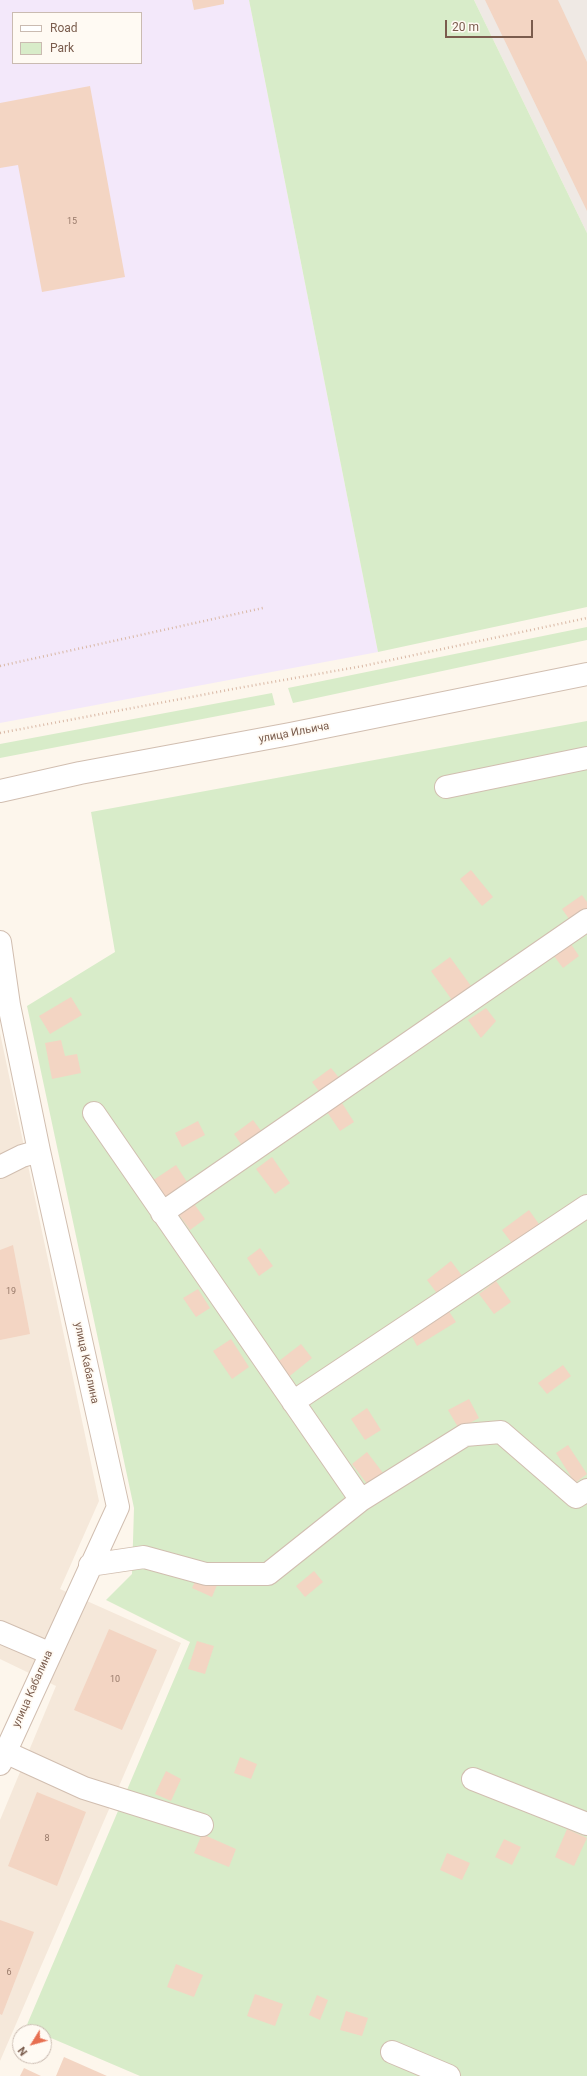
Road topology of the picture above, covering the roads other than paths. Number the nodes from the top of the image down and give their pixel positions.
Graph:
1 (587, 674) edge
2 (587, 758) edge
3 (446, 787) dead end
4 (0, 791) edge
5 (587, 920) edge
6 (0, 942) edge
7 (94, 1113) dead end
8 (39, 1151) junction
9 (0, 1167) edge
10 (587, 1206) edge
11 (162, 1213) junction
12 (293, 1402) junction
13 (587, 1490) edge
14 (361, 1500) junction
15 (90, 1566) junction
16 (0, 1632) edge
17 (49, 1653) junction
18 (2, 1758) edge
19 (473, 1779) dead end
20 (587, 1824) edge
21 (202, 1825) dead end
22 (392, 2052) dead end
23 (449, 2076) edge

1 - 4 street, улица Ильича
2 - 3 street
5 - 11 street
6 - 8 street, улица Кабалина
7 - 11 street
8 - 9 street
8 - 15 street, улица Кабалина
10 - 12 street
11 - 12 street
12 - 14 street
13 - 14 street
14 - 15 street
15 - 17 street, улица Кабалина
16 - 17 street
17 - 18 street, улица Кабалина
18 - 21 street
19 - 20 street
22 - 23 street

